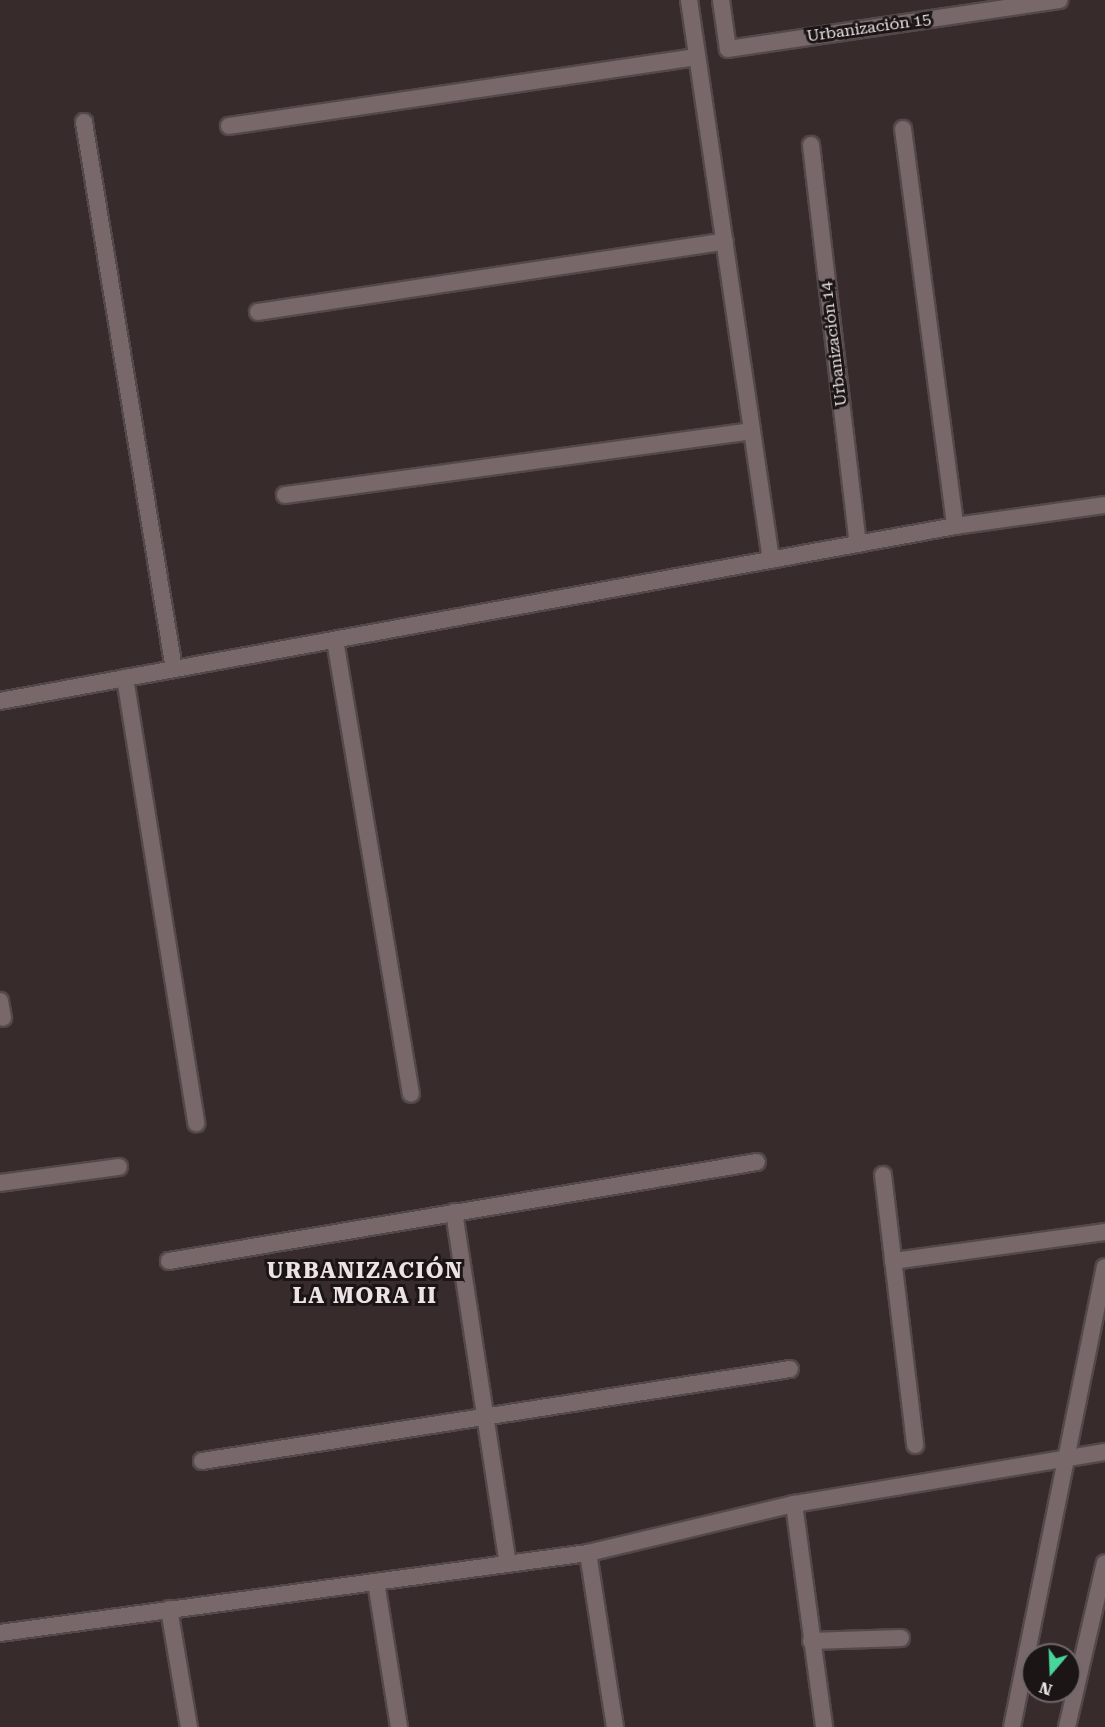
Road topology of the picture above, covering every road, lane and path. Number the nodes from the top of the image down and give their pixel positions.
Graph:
1 (689, 0) edge
2 (722, 0) edge
3 (1059, 0) edge
4 (697, 57) junction
5 (84, 122) dead end
6 (229, 126) dead end
7 (903, 129) dead end
8 (811, 144) dead end
9 (724, 241) junction
10 (258, 312) dead end
11 (752, 431) junction
12 (285, 495) dead end
13 (1105, 504) edge
14 (955, 526) junction
15 (858, 543) junction
16 (771, 560) junction
17 (335, 640) junction
18 (174, 669) junction
19 (125, 678) junction
20 (0, 701) edge
21 (411, 1094) dead end
22 (196, 1123) dead end
23 (757, 1162) dead end
24 (119, 1167) dead end
25 (883, 1175) dead end
26 (0, 1183) edge
27 (454, 1212) junction
28 (1105, 1232) edge
29 (169, 1261) dead end
30 (893, 1261) junction
31 (1105, 1267) edge
32 (790, 1369) dead end
33 (485, 1417) junction
34 (915, 1445) dead end
35 (1105, 1452) edge
36 (1066, 1456) junction
37 (202, 1461) dead end
38 (794, 1504) junction
39 (588, 1553) junction
40 (1105, 1563) edge
41 (508, 1564) junction
42 (376, 1582) junction
43 (1100, 1601) edge
44 (170, 1610) junction
45 (0, 1633) edge
46 (901, 1638) dead end
47 (811, 1641) junction
48 (189, 1727) edge
49 (399, 1727) edge
50 (615, 1727) edge
51 (824, 1727) edge
52 (1012, 1727) edge
53 (1067, 1727) edge

1 - 4 street
2 - 3 street, Urbanización 15
4 - 6 street
4 - 9 street
5 - 18 street
7 - 14 street
8 - 15 street, Urbanización 14
9 - 10 street
9 - 11 street
11 - 12 street
11 - 16 street
13 - 14 street
14 - 15 street
15 - 16 street
16 - 17 street
17 - 18 street
17 - 21 street
18 - 19 street
19 - 20 street
19 - 22 street
23 - 27 street
24 - 26 street
25 - 30 street
27 - 29 street
27 - 33 street
28 - 30 street
30 - 34 street
31 - 36 street
32 - 33 street
33 - 37 street
33 - 41 street
35 - 36 street
36 - 38 street
36 - 52 street
38 - 39 street
38 - 47 street
39 - 41 street
39 - 50 street
40 - 43 street
41 - 42 street
42 - 44 street
42 - 49 street
43 - 53 street
44 - 45 street
44 - 48 street
46 - 47 street
47 - 51 street

